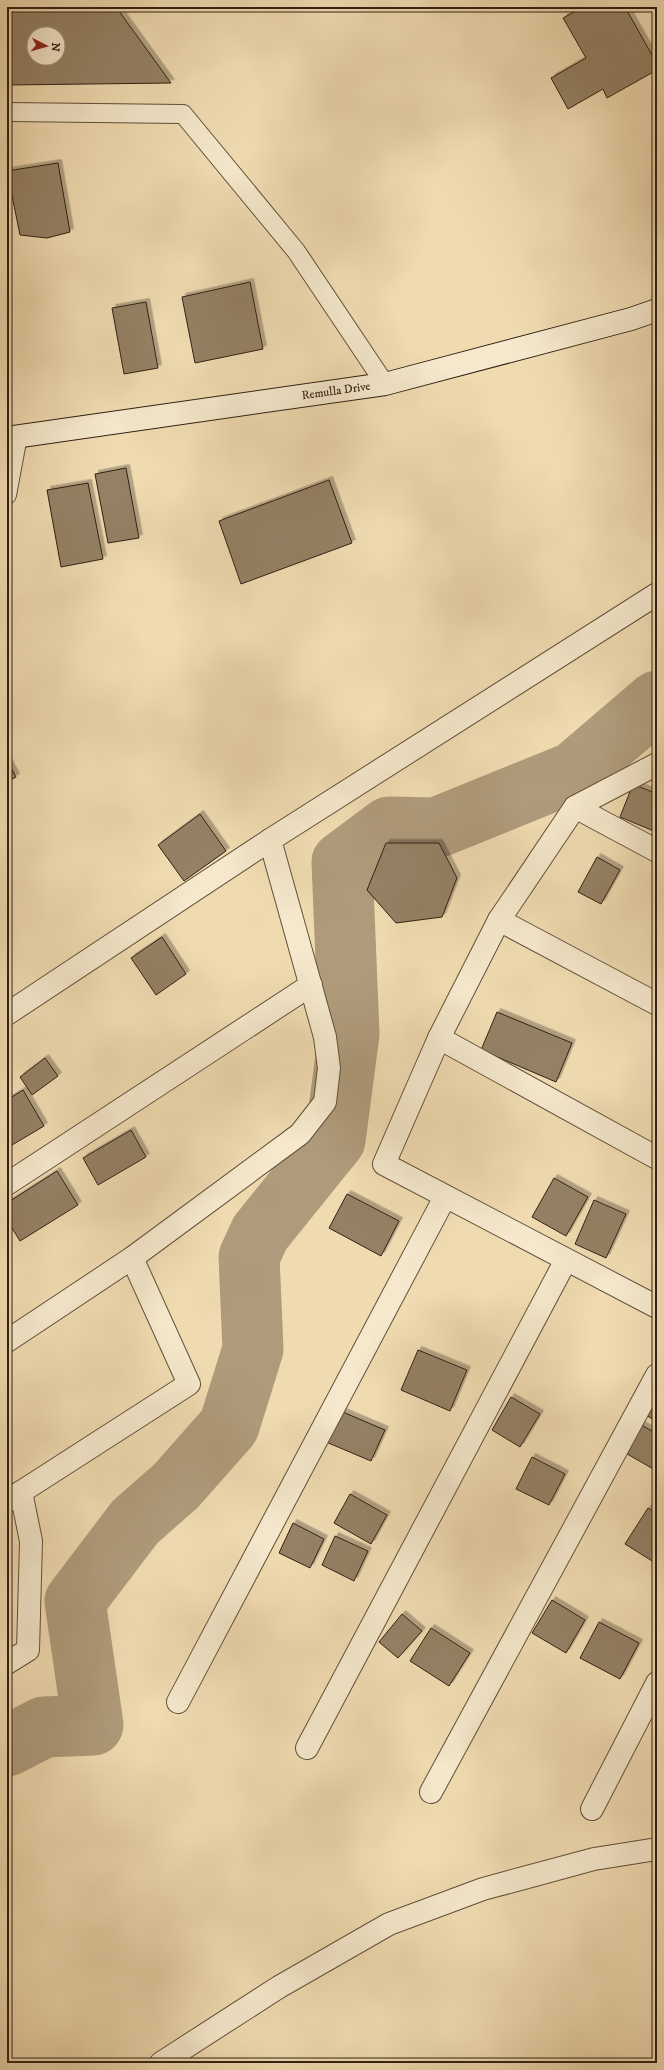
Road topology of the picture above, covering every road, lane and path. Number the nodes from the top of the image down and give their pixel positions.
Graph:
1 (7, 112) edge
2 (657, 310) edge
3 (385, 384) junction
4 (13, 437) edge
5 (7, 495) edge
6 (657, 594) edge
7 (657, 764) edge
8 (575, 807) junction
9 (270, 840) junction
10 (657, 851) edge
11 (498, 920) junction
12 (311, 985) junction
13 (657, 1004) edge
14 (7, 1014) edge
15 (440, 1038) junction
16 (657, 1158) edge
17 (7, 1184) edge
18 (445, 1197) junction
19 (132, 1258) junction
20 (566, 1260) junction
21 (657, 1307) edge
22 (7, 1341) edge
23 (657, 1375) edge
24 (14, 1497) edge
25 (7, 1663) edge
26 (657, 1683) edge
27 (178, 1702) dead end
28 (308, 1748) dead end
29 (431, 1792) dead end
30 (592, 1809) dead end
31 (657, 1849) edge
32 (161, 2063) edge

1 - 3 lane
2 - 3 street, Remulla Drive
3 - 4 street, Remulla Drive
4 - 5 lane
6 - 9 street
7 - 8 street
8 - 10 street
8 - 11 street
9 - 12 street
9 - 14 street
11 - 13 street
11 - 15 street
12 - 17 street
12 - 19 street
15 - 16 street
15 - 18 street
18 - 20 street
18 - 27 street
19 - 22 street
19 - 24 street
20 - 21 street
20 - 28 street
23 - 29 street
24 - 25 street
26 - 30 street
31 - 32 street

